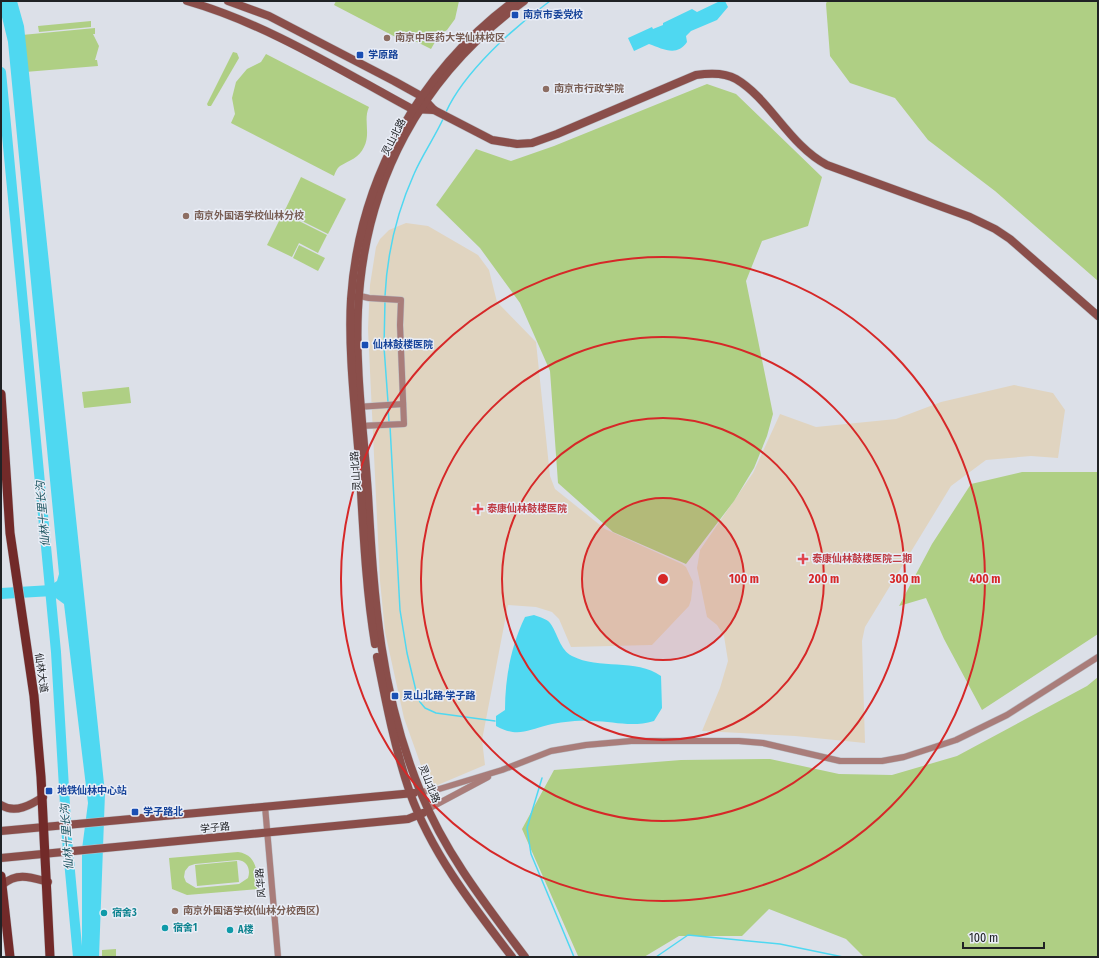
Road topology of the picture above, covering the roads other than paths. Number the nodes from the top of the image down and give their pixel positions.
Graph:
1 (187, 1) edge
2 (228, 1) edge
3 (514, 1) edge
4 (524, 1) edge
5 (423, 98) junction
6 (415, 109) junction
7 (434, 110) junction
8 (360, 296) junction
9 (1098, 316) edge
10 (1, 394) edge
11 (403, 404) junction
12 (359, 407) junction
13 (360, 426) junction
14 (2, 434) edge
15 (1098, 657) edge
16 (502, 770) junction
17 (420, 792) junction
18 (410, 793) junction
19 (42, 797) junction
20 (1, 805) edge
21 (265, 806) junction
22 (428, 809) junction
23 (420, 815) junction
24 (44, 827) junction
25 (1, 831) edge
26 (267, 833) junction
27 (46, 855) junction
28 (1, 858) edge
29 (2, 881) edge
30 (48, 882) junction
31 (10, 957) edge
32 (50, 957) edge
33 (278, 957) edge
34 (512, 957) edge
35 (525, 957) edge

1 - 6 main road
2 - 5 main road
3 - 5 main road, 灵山北路
4 - 5 main road, 灵山北路
5 - 6 main road, 灵山北路
5 - 7 main road
6 - 7 main road
6 - 8 main road, 灵山北路
6 - 12 main road, 灵山北路
7 - 9 main road
8 - 11 street
8 - 12 main road, 灵山北路
10 - 14 main road, 仙林大道
11 - 12 street
11 - 13 street
12 - 13 main road, 灵山北路
13 - 17 main road, 灵山北路
13 - 18 main road, 灵山北路
14 - 19 main road, 仙林大道
15 - 16 street
16 - 17 street
16 - 22 street
17 - 18 main road, 学子路
17 - 22 main road, 灵山北路
18 - 21 main road, 学子路
18 - 23 main road, 灵山北路
19 - 20 main road
19 - 24 main road, 仙林大道
21 - 24 main road, 学子路
21 - 26 street, 风华路
22 - 23 main road, 学子路
22 - 35 main road, 灵山北路
23 - 26 main road, 学子路
23 - 34 main road, 灵山北路
24 - 25 main road, 学子路
24 - 27 main road, 仙林大道
26 - 27 main road, 学子路
26 - 33 street, 风华路
27 - 28 main road, 学子路
27 - 30 main road, 仙林大道
29 - 30 main road
29 - 31 main road
30 - 32 main road, 仙林大道

